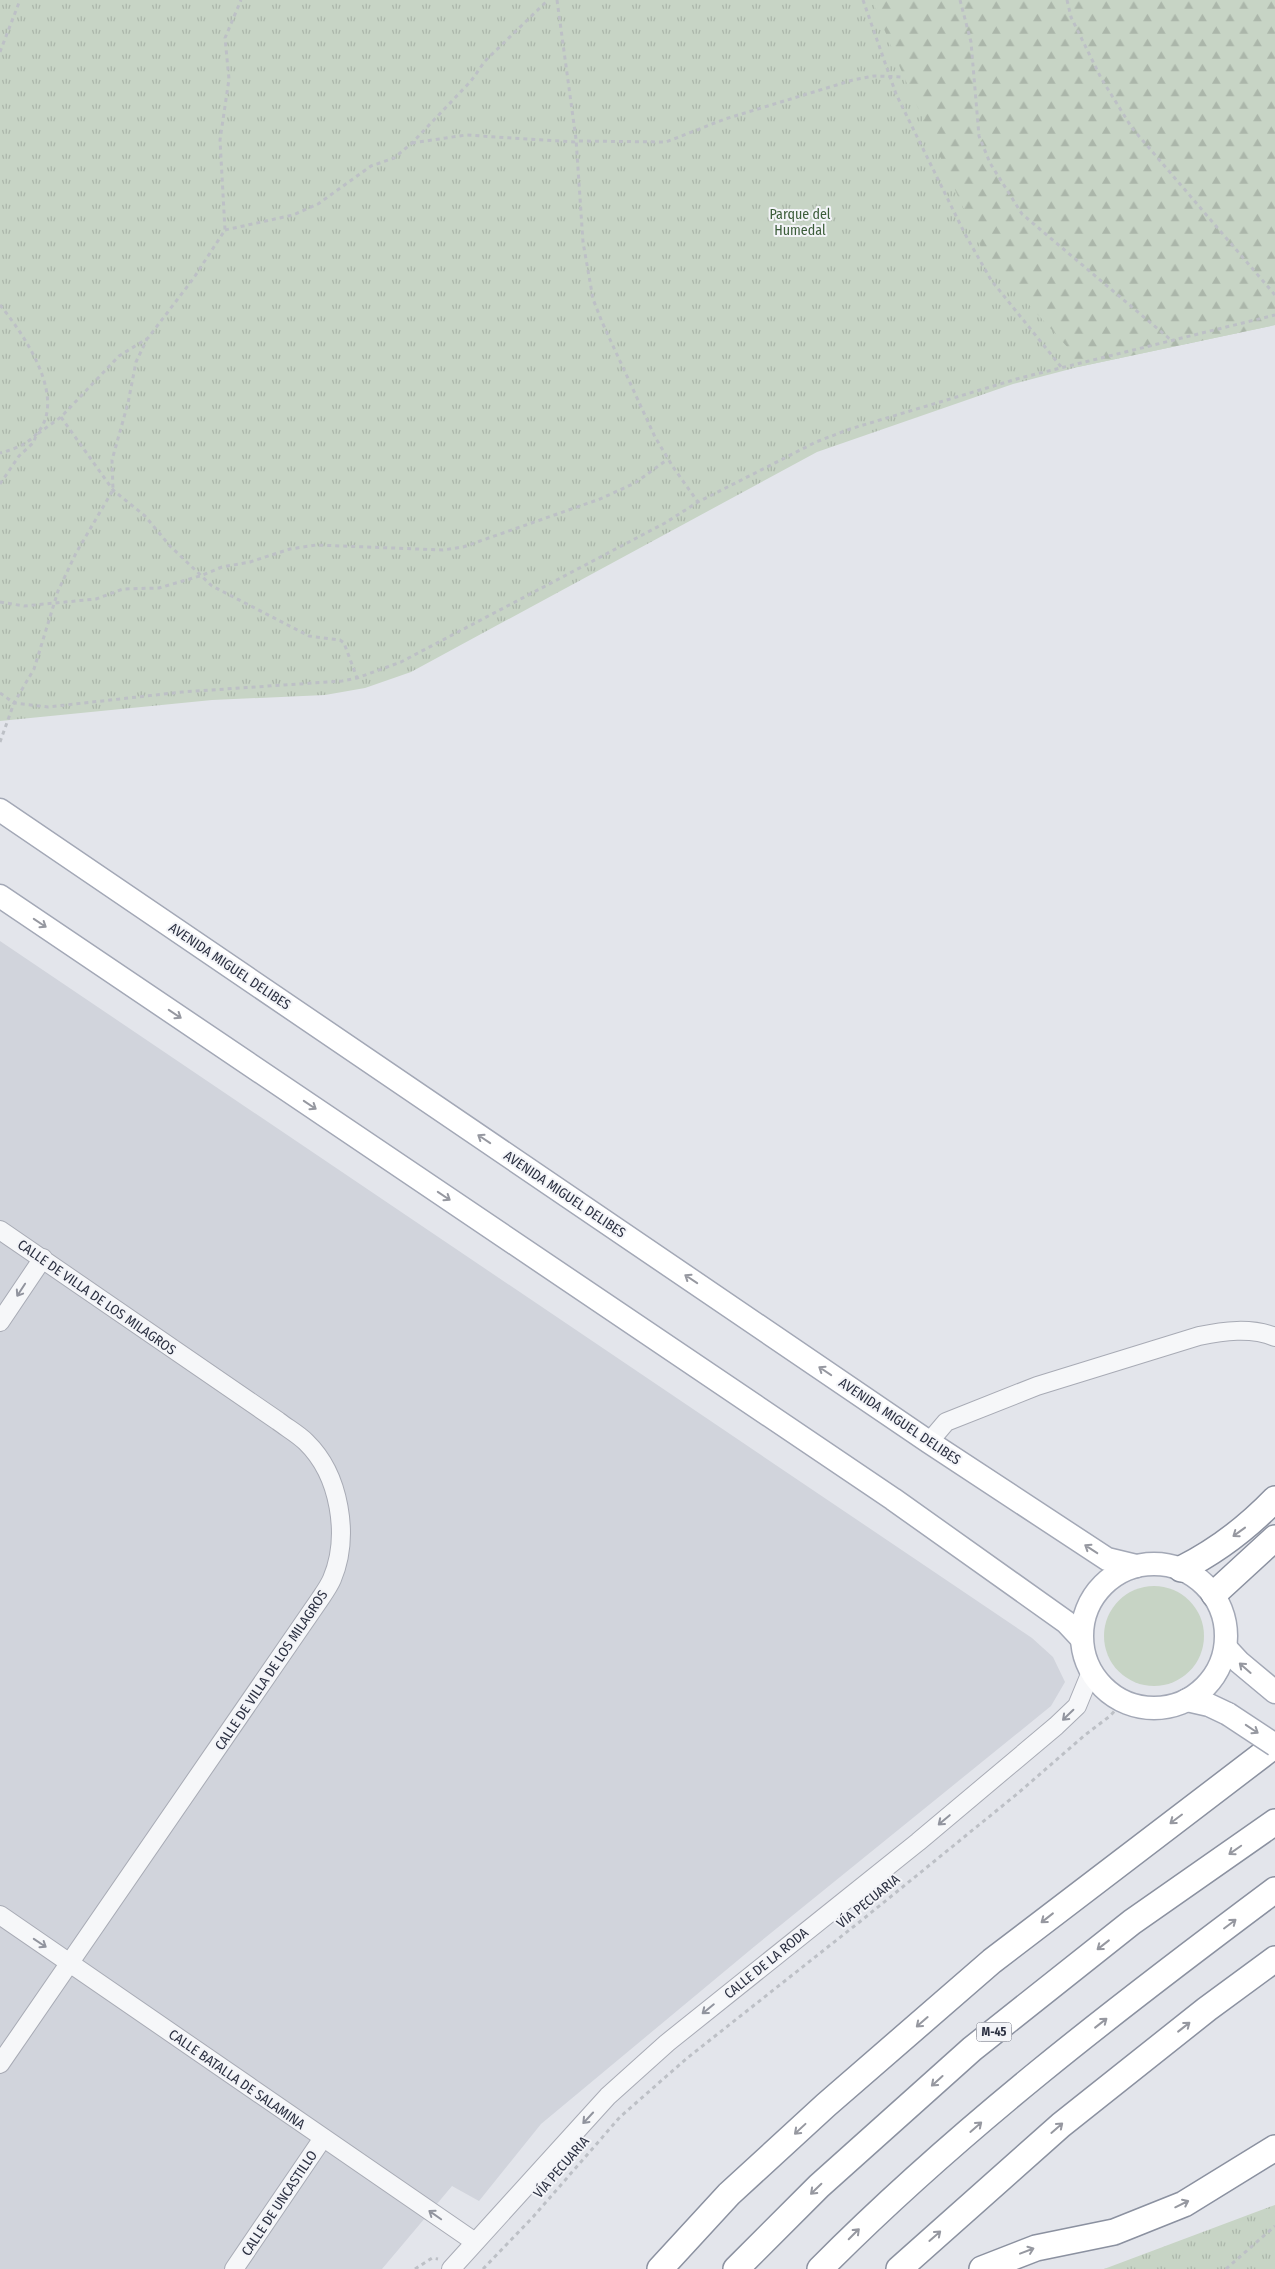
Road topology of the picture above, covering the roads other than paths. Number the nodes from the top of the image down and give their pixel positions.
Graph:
1 (0, 810) edge
2 (0, 896) edge
3 (0, 1230) edge
4 (43, 1258) junction
5 (0, 1322) edge
6 (1275, 1337) edge
7 (929, 1442) junction
8 (1275, 1499) edge
9 (1275, 1538) edge
10 (1136, 1566) junction
11 (1181, 1569) junction
12 (1214, 1594) junction
13 (1081, 1638) junction
14 (1226, 1648) junction
15 (1091, 1672) junction
16 (1270, 1689) edge
17 (1187, 1700) junction
18 (1275, 1745) edge
19 (1275, 1753) edge
20 (1215, 1790) junction
21 (1275, 1822) edge
22 (1275, 1890) edge
23 (0, 1915) edge
24 (1275, 1959) edge
25 (69, 1963) junction
26 (0, 2064) edge
27 (323, 2138) junction
28 (1275, 2148) edge
29 (729, 2194) junction
30 (475, 2242) junction
31 (234, 2269) edge
32 (452, 2269) edge
33 (644, 2269) edge
34 (660, 2269) edge
35 (736, 2269) edge
36 (820, 2269) edge
37 (900, 2269) edge
38 (982, 2269) edge

7 -> 1 main road, AVENIDA MIGUEL DELIBES
2 -> 13 main road
3 - 4 street, CALLE DE VILLA DE LOS MILAGROS
4 -> 5 street
4 - 25 street, CALLE DE VILLA DE LOS MILAGROS
6 - 7 street
10 -> 7 main road, AVENIDA MIGUEL DELIBES
8 -> 11 highway
9 - 12 highway
10 - 11 main road
10 - 13 main road
11 - 12 main road
12 - 14 main road
13 - 15 main road
16 -> 14 main road
14 - 17 main road
15 - 17 main road
15 -> 30 street, CALLE DE LA RODA
17 -> 18 main road, bridge
18 - 20 highway
19 - 20 highway
20 -> 29 highway
21 -> 35 highway, M-45
36 -> 22 highway
23 -> 25 street, CALLE BATALLA DE SALAMINA
37 -> 24 highway
25 - 26 street, CALLE DE VILLA DE LOS MILAGROS
25 - 27 street, CALLE BATALLA DE SALAMINA
30 -> 27 street, CALLE BATALLA DE SALAMINA
27 - 31 street, CALLE DE UNCASTILLO
38 -> 28 highway
29 - 33 highway
29 - 34 highway
30 - 32 street, CALLE DE LA RODA

